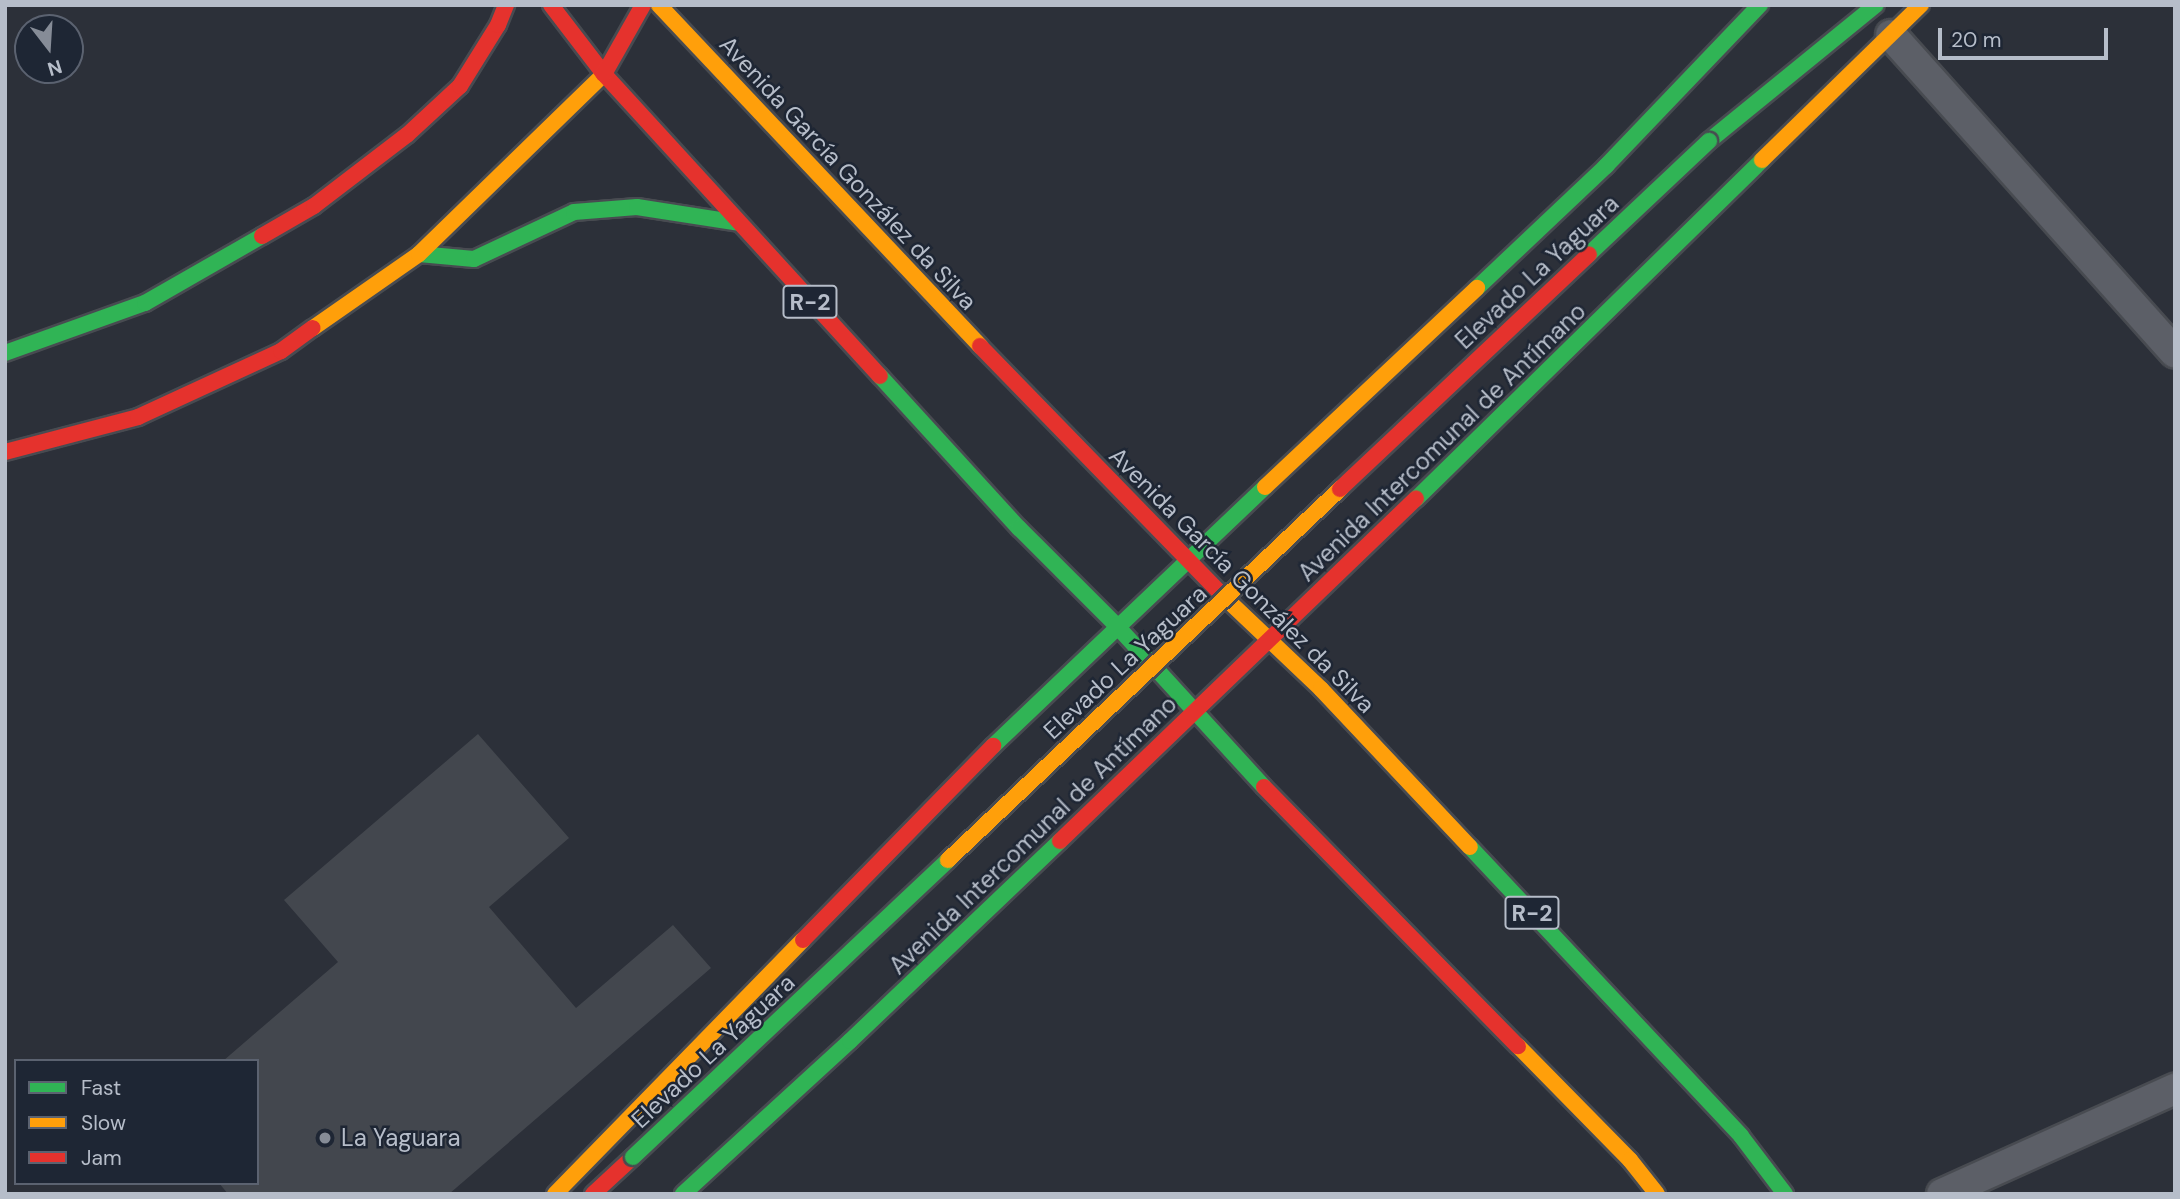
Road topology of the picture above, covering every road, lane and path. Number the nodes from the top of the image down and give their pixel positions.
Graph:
1 (506, 5) edge
2 (551, 5) edge
3 (643, 5) edge
4 (659, 5) edge
5 (1760, 5) edge
6 (1876, 5) edge
7 (1921, 5) edge
8 (1891, 35) junction
9 (1790, 54) dead end
10 (604, 74) junction
11 (1709, 141) junction
12 (739, 223) junction
13 (419, 254) junction
14 (5, 353) edge
15 (2175, 353) edge
16 (5, 452) edge
17 (1185, 559) junction
18 (1116, 625) junction
19 (1269, 640) junction
20 (1193, 713) junction
21 (2175, 1089) edge
22 (633, 1157) junction
23 (555, 1194) edge
24 (593, 1194) edge
25 (599, 1194) edge
26 (683, 1194) edge
27 (1657, 1194) edge
28 (1785, 1194) edge
29 (1942, 1194) edge

1 - 14 main road
2 - 10 main road, R-2
3 - 10 main road
4 - 17 main road, Avenida García González da Silva / R-2
5 - 17 main road
6 - 11 main road
7 - 8 main road, Avenida Intercomunal de Antímano
8 - 15 lane
8 - 19 main road, Avenida Intercomunal de Antímano
9 - 11 main road
10 - 12 main road, R-2
10 - 13 main road
11 - 22 main road, Elevado La Yaguara, bridge
12 - 13 main road
12 - 18 main road, R-2
13 - 16 main road
17 - 18 main road
17 - 19 main road, Avenida García González da Silva / R-2
18 - 20 main road, R-2
18 - 23 main road
19 - 20 main road, Avenida Intercomunal de Antímano
19 - 28 main road, Avenida García González da Silva / R-2
20 - 26 main road, Avenida Intercomunal de Antímano
20 - 27 main road, R-2
21 - 29 lane
22 - 24 main road
22 - 25 main road

